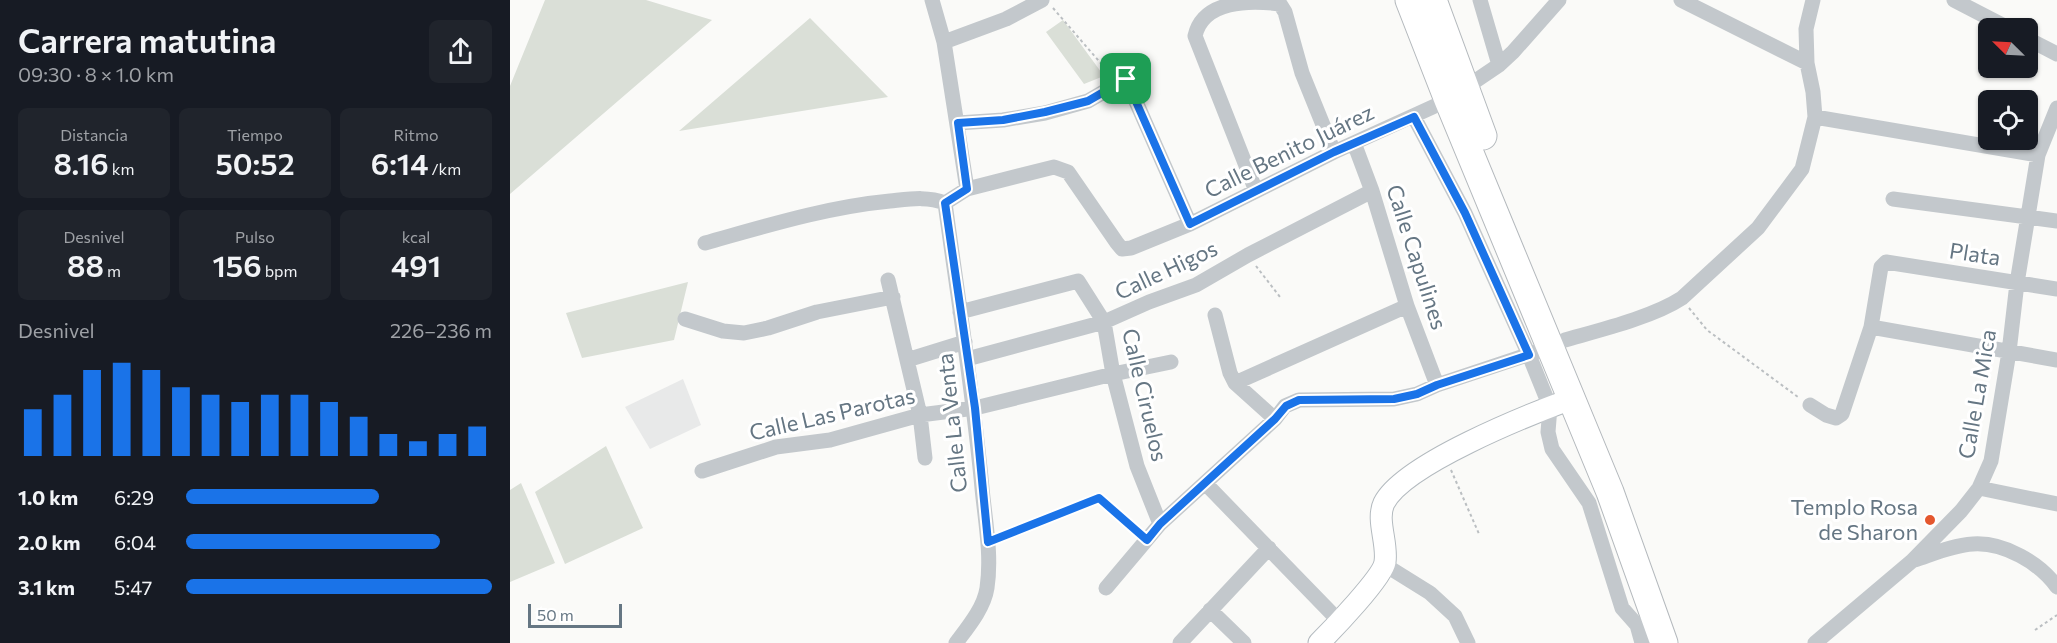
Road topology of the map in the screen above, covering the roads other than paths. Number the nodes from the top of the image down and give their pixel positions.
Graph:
1 (932, 0) edge
2 (1409, 0) edge
3 (1433, 0) edge
4 (1480, 0) edge
5 (1559, 0) edge
6 (1683, 0) edge
7 (1813, 0) edge
8 (1954, 0) edge
9 (1048, 4) edge
10 (1989, 18) edge
11 (944, 42) junction
12 (2038, 44) edge
13 (2057, 54) edge
14 (1807, 63) junction
15 (1499, 65) junction
16 (1465, 88) junction
17 (2057, 108) edge
18 (1414, 117) junction
19 (1815, 117) junction
20 (958, 123) junction
21 (1354, 143) junction
22 (1334, 152) junction
23 (2038, 155) junction
24 (967, 189) junction
25 (1256, 191) junction
26 (1372, 191) junction
27 (1893, 199) dead end
28 (940, 201) junction
29 (2028, 217) junction
30 (2057, 221) edge
31 (1190, 224) junction
32 (705, 243) dead end
33 (888, 280) dead end
34 (2017, 284) junction
35 (2057, 289) edge
36 (893, 297) junction
37 (1407, 306) junction
38 (960, 312) junction
39 (1215, 315) dead end
40 (685, 319) dead end
41 (1104, 322) junction
42 (1870, 327) junction
43 (965, 342) junction
44 (1548, 347) junction
45 (2008, 352) junction
46 (967, 359) junction
47 (907, 360) junction
48 (2057, 360) edge
49 (1171, 362) dead end
50 (1113, 374) junction
51 (1235, 383) junction
52 (1437, 385) junction
53 (1560, 403) junction
54 (1810, 405) road end
55 (975, 408) junction
56 (920, 415) junction
57 (1275, 419) junction
58 (925, 458) dead end
59 (702, 471) dead end
60 (1205, 483) junction
61 (1979, 488) junction
62 (2057, 504) edge
63 (1160, 524) junction
64 (1269, 548) junction
65 (1912, 561) junction
66 (1385, 565) junction
67 (2057, 587) edge
68 (1106, 588) dead end
69 (1210, 610) junction
70 (1340, 622) junction
71 (956, 643) edge
72 (1180, 643) edge
73 (1244, 643) edge
74 (1319, 643) edge
75 (1468, 643) edge
76 (1642, 643) edge
77 (1664, 643) edge
78 (1681, 643) edge
79 (1815, 643) edge

1 - 11 street
2 - 16 highway
3 - 16 highway
4 - 15 street
5 - 15 street, Calle Benito Juárez
6 - 14 street
7 - 14 street
8 - 10 street
9 - 11 street
11 - 20 street
12 - 13 street
14 - 19 street
15 - 16 street, Calle Benito Juárez
16 - 18 street, Calle Benito Juárez
16 - 44 highway
17 - 23 street, Calle La Mica
18 - 21 street, Calle Benito Juárez
18 - 44 street
19 - 23 street
19 - 44 street
20 - 24 street
20 - 31 street
21 - 22 street, Calle Benito Juárez
21 - 26 street, Calle Capulines
22 - 25 street, Calle Benito Juárez
22 - 25 street
23 - 29 street, Calle La Mica
24 - 28 street, Calle Benito Juárez
24 - 31 street, Calle Benito Juárez
25 - 31 street, Calle Benito Juárez
26 - 37 street, Calle Capulines
26 - 41 street, Calle Higos
27 - 29 street
28 - 32 street
28 - 38 street, Calle La Venta
29 - 30 street
29 - 34 street, Calle La Mica
33 - 36 street
34 - 35 street, Plata
34 - 42 street, Plata
34 - 45 street, Calle La Mica
36 - 40 street
36 - 47 street
37 - 51 street
37 - 52 street, Calle Capulines
38 - 41 street, Calle Ciruelos
38 - 43 street, Calle La Venta
39 - 51 street
41 - 46 street, Calle Higos
41 - 50 street, Calle Ciruelos
42 - 45 street
42 - 54 street
43 - 46 street, Calle La Venta
43 - 47 street
44 - 52 street
44 - 53 highway
44 - 78 highway
45 - 48 street
45 - 61 street, Calle La Mica
46 - 55 street, Calle La Venta
47 - 56 street
49 - 50 street, Calle Las Parotas
50 - 55 street, Calle Las Parotas
50 - 63 street, Calle Ciruelos
51 - 57 street
52 - 57 street
53 - 66 street
53 - 76 street
53 - 77 highway
55 - 56 street, Calle Las Parotas
55 - 71 street, Calle La Venta
56 - 58 street
56 - 59 street, Calle Las Parotas
57 - 60 street
60 - 63 street
60 - 64 street
61 - 62 street
61 - 65 street, Calle La Mica
63 - 68 street
64 - 69 street
64 - 70 street
65 - 67 street
65 - 79 street, Calle La Mica
66 - 70 street
66 - 75 street
69 - 72 street
69 - 73 street
70 - 74 street

